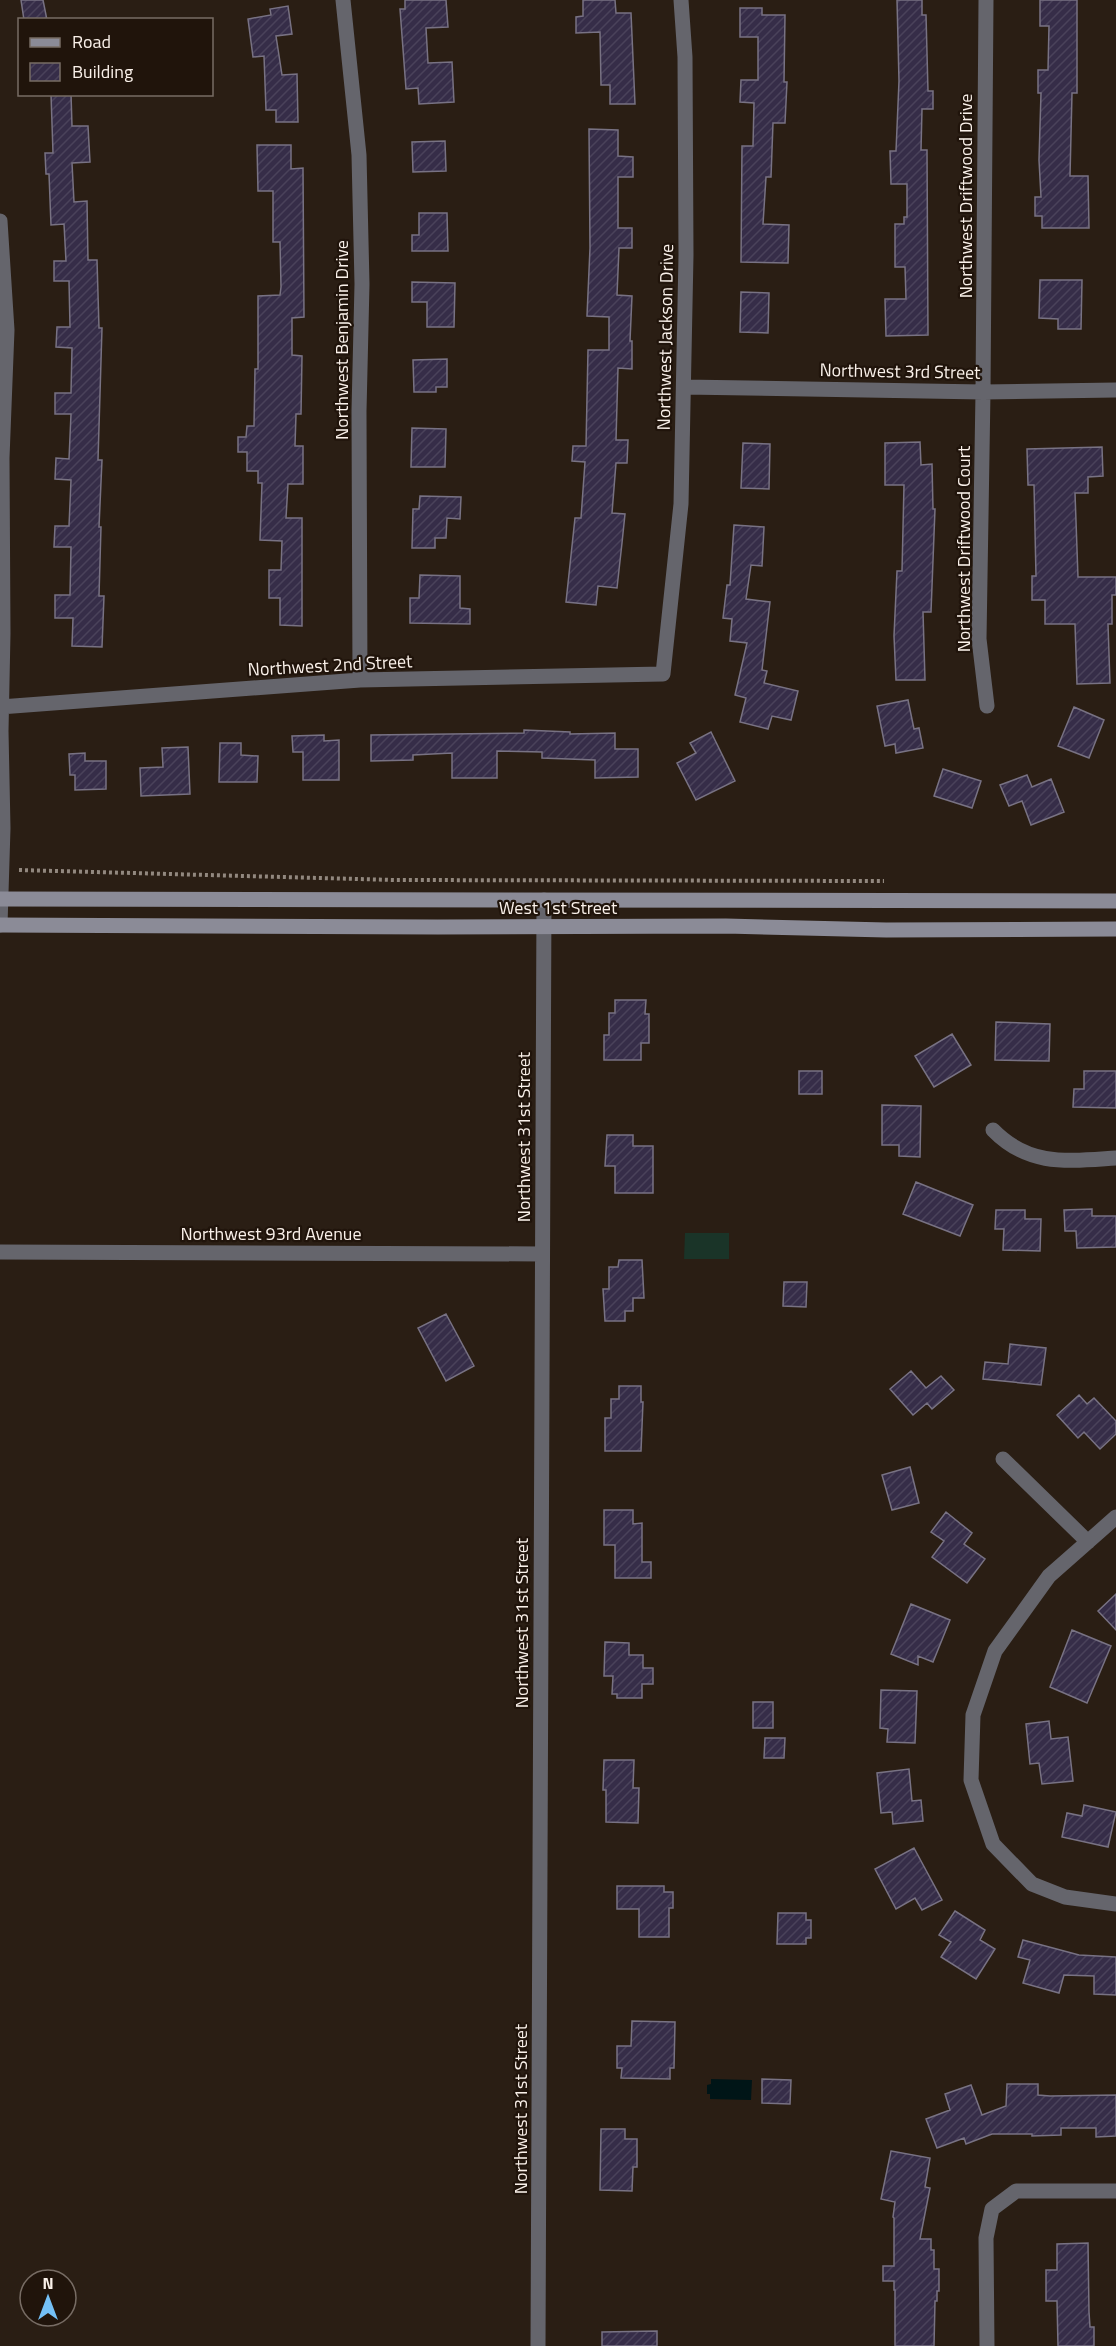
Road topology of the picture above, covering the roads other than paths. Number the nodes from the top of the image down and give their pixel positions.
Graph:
1 (343, 0) edge
2 (681, 0) edge
3 (986, 0) edge
4 (0, 221) edge
5 (684, 387) junction
6 (1116, 390) edge
7 (983, 392) junction
8 (663, 674) joint
9 (360, 680) junction
10 (987, 706) dead end
11 (1, 707) edge
12 (1, 870) edge
13 (0, 898) edge
14 (544, 900) junction
15 (1116, 901) edge
16 (0, 925) edge
17 (544, 927) junction
18 (1116, 929) edge
19 (993, 1130) dead end
20 (1116, 1158) edge
21 (0, 1252) edge
22 (542, 1254) junction
23 (1003, 1460) dead end
24 (1116, 1517) edge
25 (1088, 1542) junction
26 (1116, 1904) edge
27 (1116, 2191) edge
28 (538, 2346) edge
29 (987, 2346) edge

1 - 9 street, Northwest Benjamin Drive
2 - 5 street, Northwest Jackson Drive
3 - 7 street, Northwest Driftwood Drive
4 - 11 street
5 - 7 street, Northwest 3rd Street
5 - 8 street, Northwest Jackson Drive
6 - 7 street, Northwest 3rd Street
7 - 10 street, Northwest Driftwood Court
8 - 9 street, Northwest 2nd Street
9 - 11 street, Northwest 2nd Street
11 - 12 street
12 - 13 street
13 - 14 main road, West 1st Street
13 - 16 street
14 - 15 main road, West 1st Street
14 - 17 street, Northwest 31st Street
16 - 17 main road, West 1st Street
17 - 18 main road, West 1st Street
17 - 22 street, Northwest 31st Street
19 - 20 street
21 - 22 street, Northwest 93rd Avenue
22 - 28 street, Northwest 31st Street
23 - 25 street
24 - 25 street
25 - 26 street
27 - 29 street

